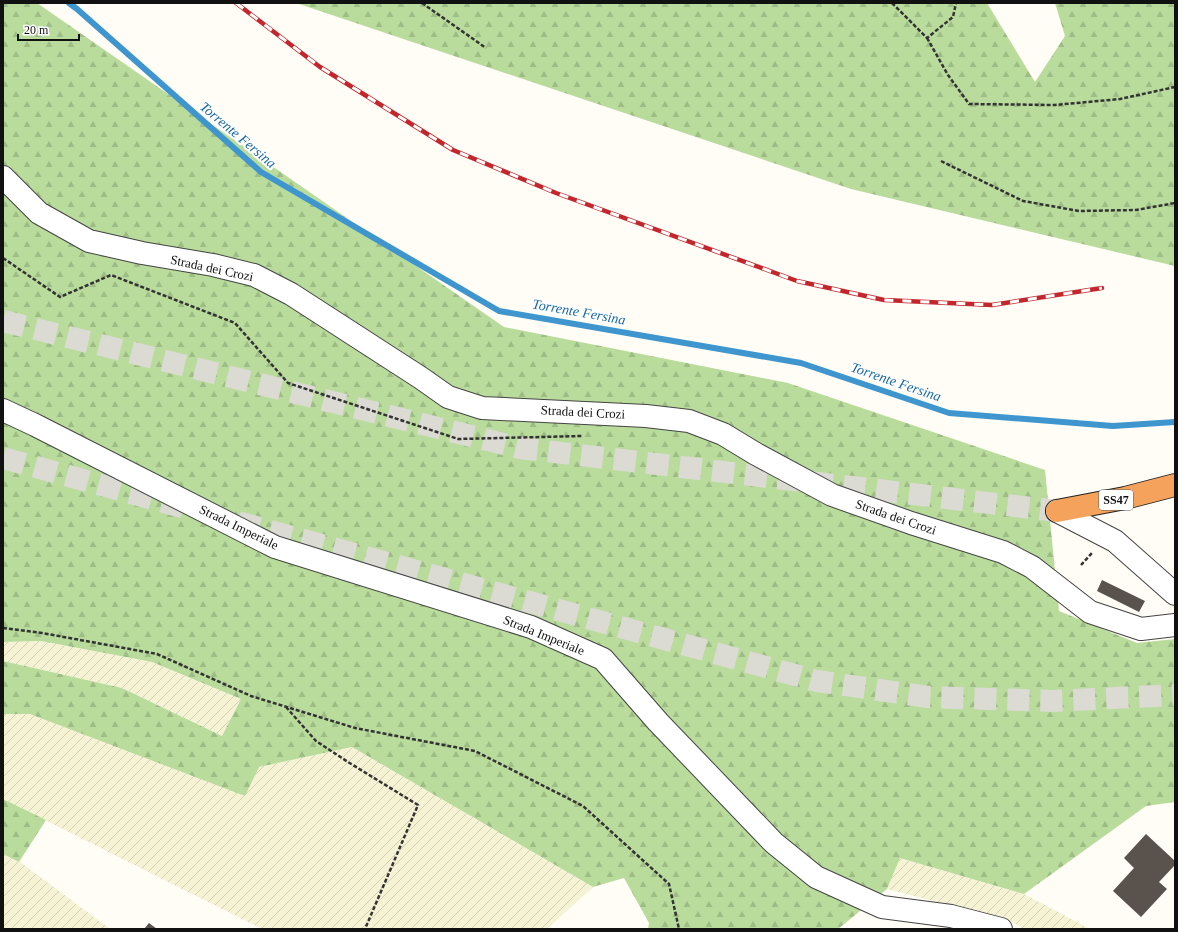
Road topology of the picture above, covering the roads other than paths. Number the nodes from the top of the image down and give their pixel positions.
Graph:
1 (3, 177) edge
2 (3, 410) edge
3 (1175, 485) edge
4 (1057, 511) joint
5 (1175, 594) edge
6 (1175, 625) edge
7 (1002, 929) edge

1 - 6 street, Strada dei Crozi
2 - 7 street, Strada Imperiale
3 - 4 highway, SS47
4 - 5 street

